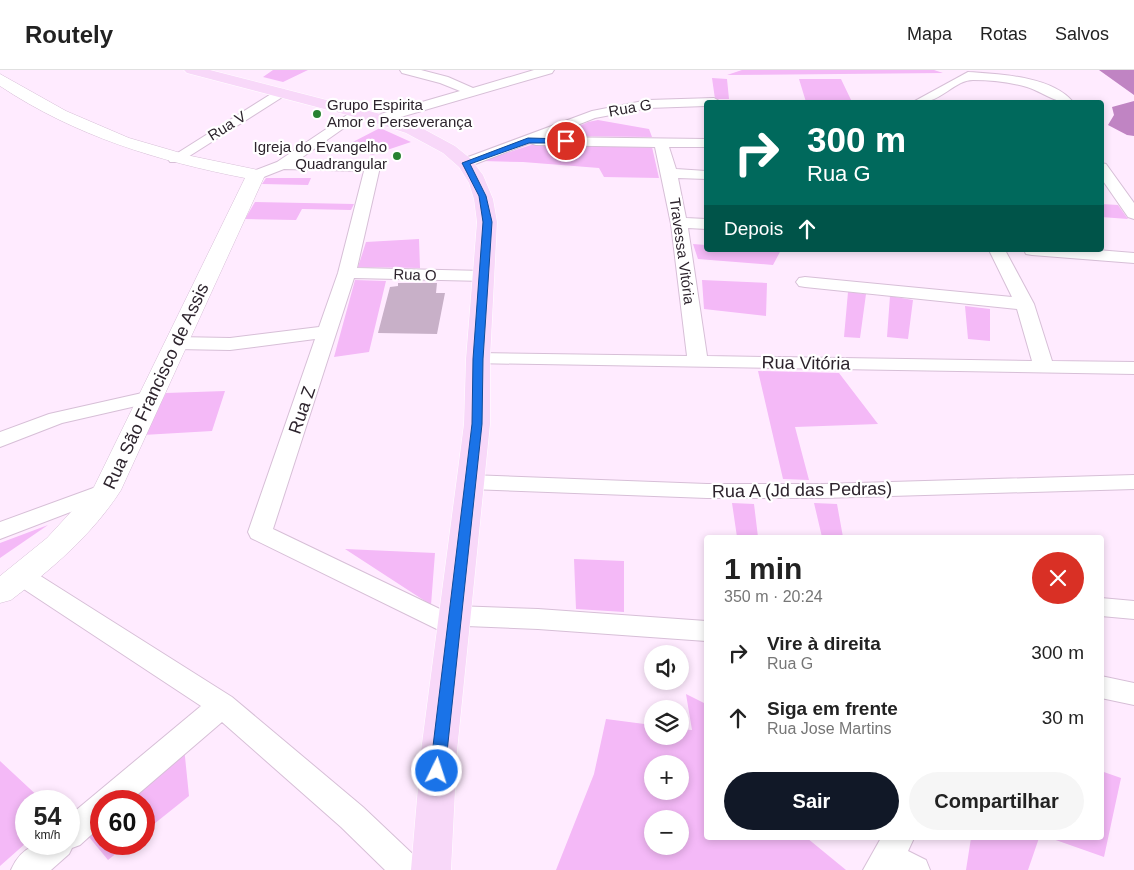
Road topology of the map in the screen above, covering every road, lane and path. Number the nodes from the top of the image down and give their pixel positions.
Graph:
1 (192, 70) edge
2 (406, 70) edge
3 (548, 70) edge
4 (965, 73) edge
5 (0, 79) edge
6 (472, 92) junction
7 (279, 93) junction
8 (923, 100) edge
9 (1063, 100) edge
10 (704, 102) edge
11 (356, 113) junction
12 (382, 118) junction
13 (528, 141) junction
14 (661, 142) junction
15 (704, 143) edge
16 (175, 158) junction
17 (465, 163) junction
18 (282, 164) junction
19 (1104, 171) edge
20 (670, 173) junction
21 (256, 175) junction
22 (704, 175) edge
23 (1134, 214) edge
24 (680, 223) junction
25 (704, 224) edge
26 (998, 252) edge
27 (1058, 252) edge
28 (1134, 258) edge
29 (347, 273) junction
30 (484, 276) junction
31 (805, 282) dead end
32 (1025, 304) junction
33 (329, 332) junction
34 (176, 343) junction
35 (478, 359) junction
36 (698, 362) junction
37 (1044, 367) junction
38 (1134, 368) edge
39 (151, 397) junction
40 (0, 440) edge
41 (470, 482) junction
42 (1134, 482) edge
43 (108, 490) junction
44 (0, 531) edge
45 (11, 584) edge
46 (1104, 607) edge
47 (1134, 610) edge
48 (454, 622) junction
49 (704, 631) edge
50 (1104, 688) edge
51 (1134, 694) edge
52 (222, 705) junction
53 (121, 790) edge
54 (90, 817) edge
55 (80, 825) edge
56 (45, 855) edge
57 (27, 870) edge
58 (408, 870) edge
59 (431, 870) edge

1 - 7 main road
2 - 6 street
3 - 6 street
4 - 8 street
4 - 9 street
5 - 16 street
6 - 12 street
7 - 11 main road
7 - 16 street, Rua V
10 - 13 street, Rua G
11 - 12 main road
11 - 18 street
12 - 17 main road
13 - 14 street
13 - 17 street, Rua G
14 - 15 street
14 - 20 street, Travessa Vitória
16 - 21 street
17 - 30 main road
18 - 21 street
18 - 29 street, Rua Z
19 - 23 street
20 - 22 street
20 - 24 street, Travessa Vitória
21 - 34 street, Rua São Francisco de Assis
24 - 25 street
24 - 36 street, Travessa Vitória
26 - 32 street
27 - 28 street
29 - 30 street, Rua O
29 - 33 street, Rua Z
30 - 35 main road
31 - 32 street
32 - 37 street
33 - 34 street
33 - 48 street, Rua Z
34 - 39 street, Rua São Francisco de Assis
35 - 36 street, Rua Vitória
35 - 41 main road
36 - 37 street, Rua Vitória
37 - 38 street, Rua Vitória
39 - 40 street
39 - 43 street, Rua São Francisco de Assis
41 - 42 street, Rua A (Jd das Pedras)
41 - 48 main road
43 - 44 street
43 - 45 street, Rua São Francisco de Assis
45 - 52 street
46 - 47 street
48 - 49 street
48 - 59 main road
50 - 51 street
52 - 53 street
52 - 58 street
54 - 55 street
56 - 57 street

